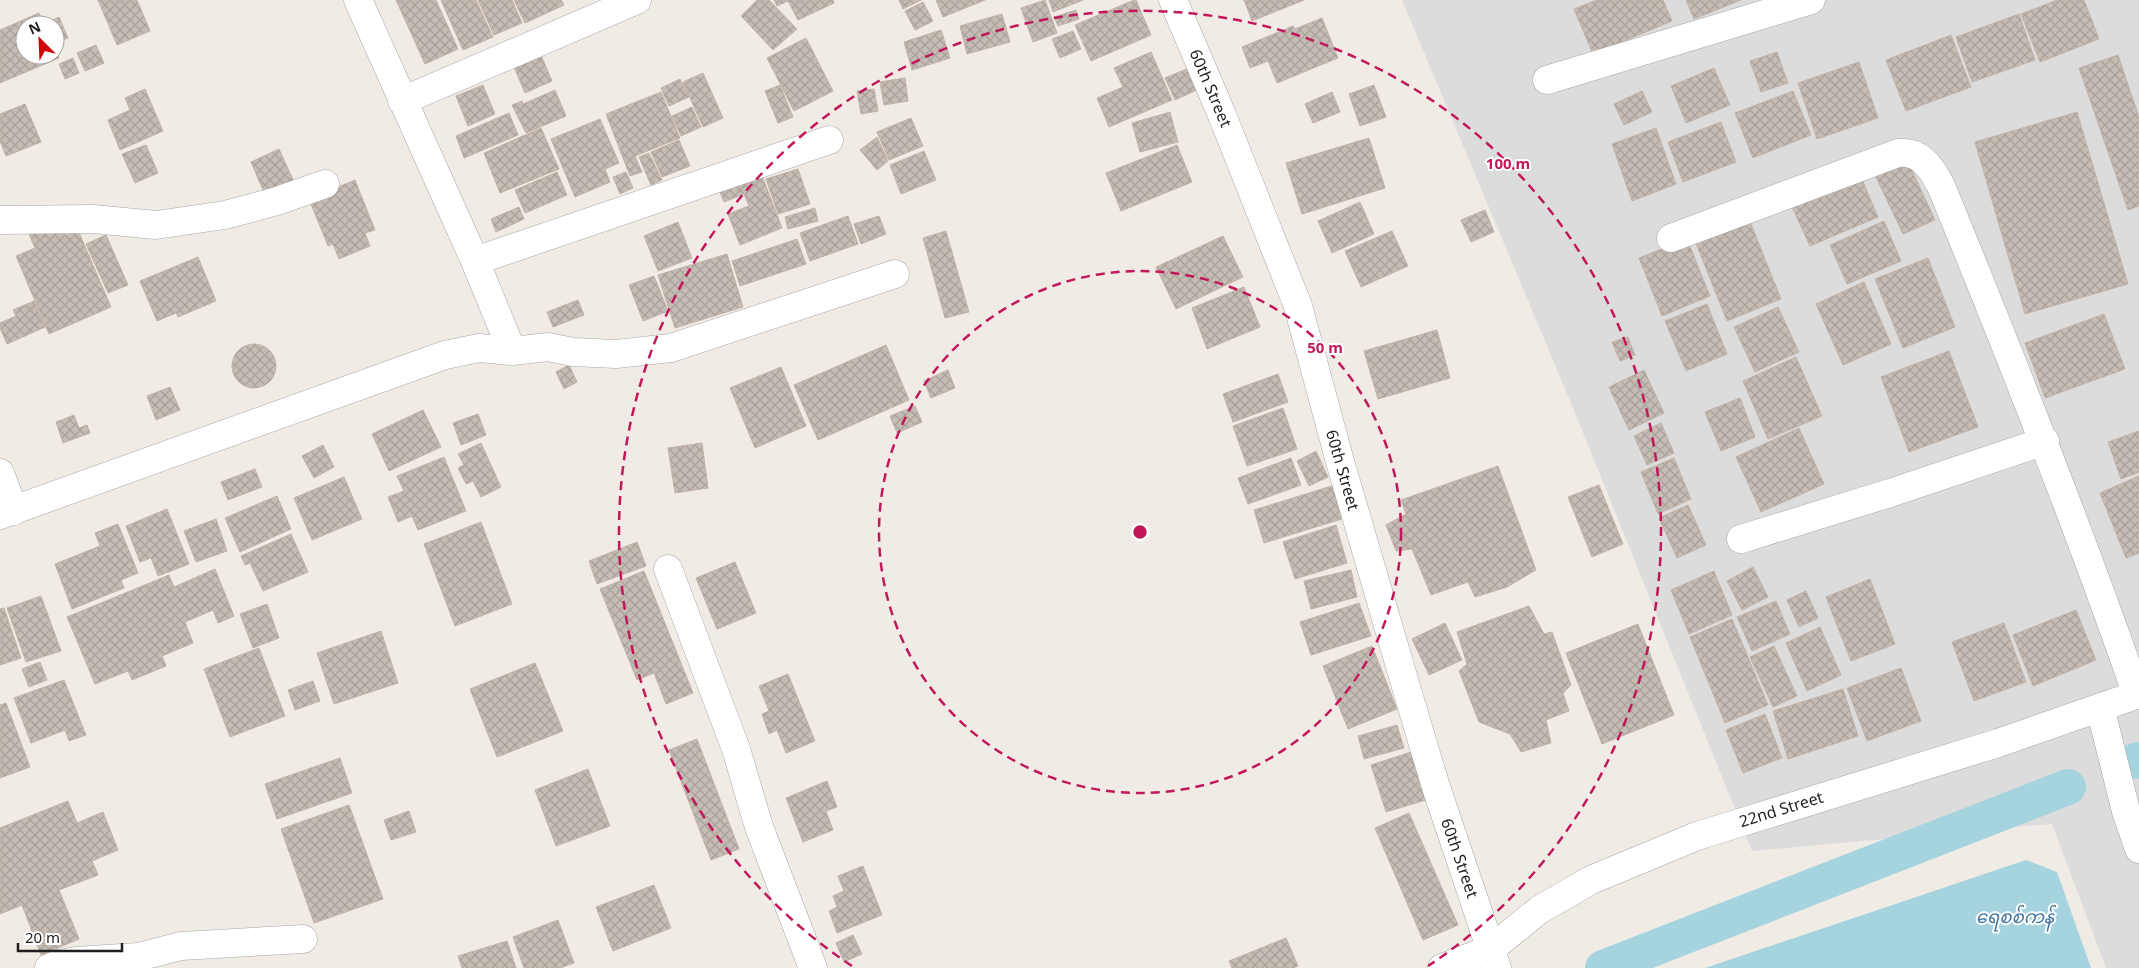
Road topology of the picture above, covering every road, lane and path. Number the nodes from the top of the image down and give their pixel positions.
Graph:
1 (637, 0) edge
2 (1173, 0) edge
3 (1811, 0) edge
4 (361, 1) edge
5 (1548, 80) dead end
6 (402, 101) junction
7 (829, 140) dead end
8 (325, 184) dead end
9 (0, 220) edge
10 (1671, 238) dead end
11 (475, 261) junction
12 (895, 274) dead end
13 (512, 351) junction
14 (2045, 441) junction
15 (0, 473) edge
16 (7, 513) edge
17 (1741, 539) dead end
18 (668, 569) dead end
19 (2138, 694) edge
20 (2100, 707) junction
21 (2129, 778) edge
22 (2139, 849) edge
23 (303, 939) dead end
24 (1495, 961) edge
25 (49, 968) edge
26 (813, 968) edge
27 (1442, 968) edge

1 - 6 street
2 - 24 street, 60th Street
3 - 5 street
4 - 6 street
6 - 11 street
7 - 11 street
8 - 9 street
10 - 14 street
11 - 13 street
12 - 13 street
13 - 16 street
14 - 17 street
14 - 19 street
15 - 16 street
18 - 26 street
19 - 20 street, 22nd Street
20 - 21 street
20 - 24 street, 22nd Street
21 - 22 street
23 - 25 street
24 - 27 street, 22nd Street

